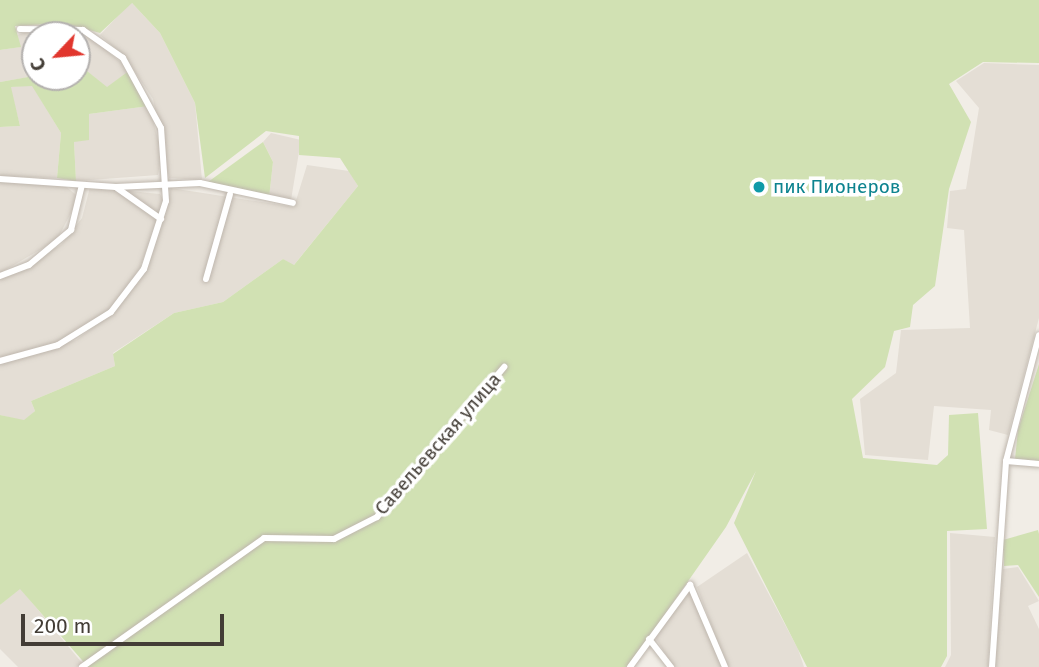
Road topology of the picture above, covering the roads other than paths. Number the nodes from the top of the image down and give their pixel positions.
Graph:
1 (20, 29) dead end
2 (0, 179) edge
3 (166, 183) junction
4 (82, 185) junction
5 (116, 187) junction
6 (229, 194) junction
7 (293, 203) dead end
8 (161, 219) junction
9 (0, 276) edge
10 (206, 279) dead end
11 (1039, 335) edge
12 (0, 361) edge
13 (504, 367) dead end
14 (1006, 461) junction
15 (1039, 464) edge
16 (649, 639) junction
17 (82, 667) edge
18 (630, 667) edge
19 (671, 667) edge
20 (725, 667) edge
21 (992, 667) edge

1 - 3 street
2 - 4 street
3 - 5 street
3 - 6 street
3 - 8 street
4 - 5 street
4 - 9 street
5 - 8 street
6 - 7 street
6 - 10 street
8 - 12 street
11 - 14 street
13 - 17 street, Савельевская улица
14 - 15 street
14 - 21 street
16 - 18 street
16 - 19 street
16 - 20 street

